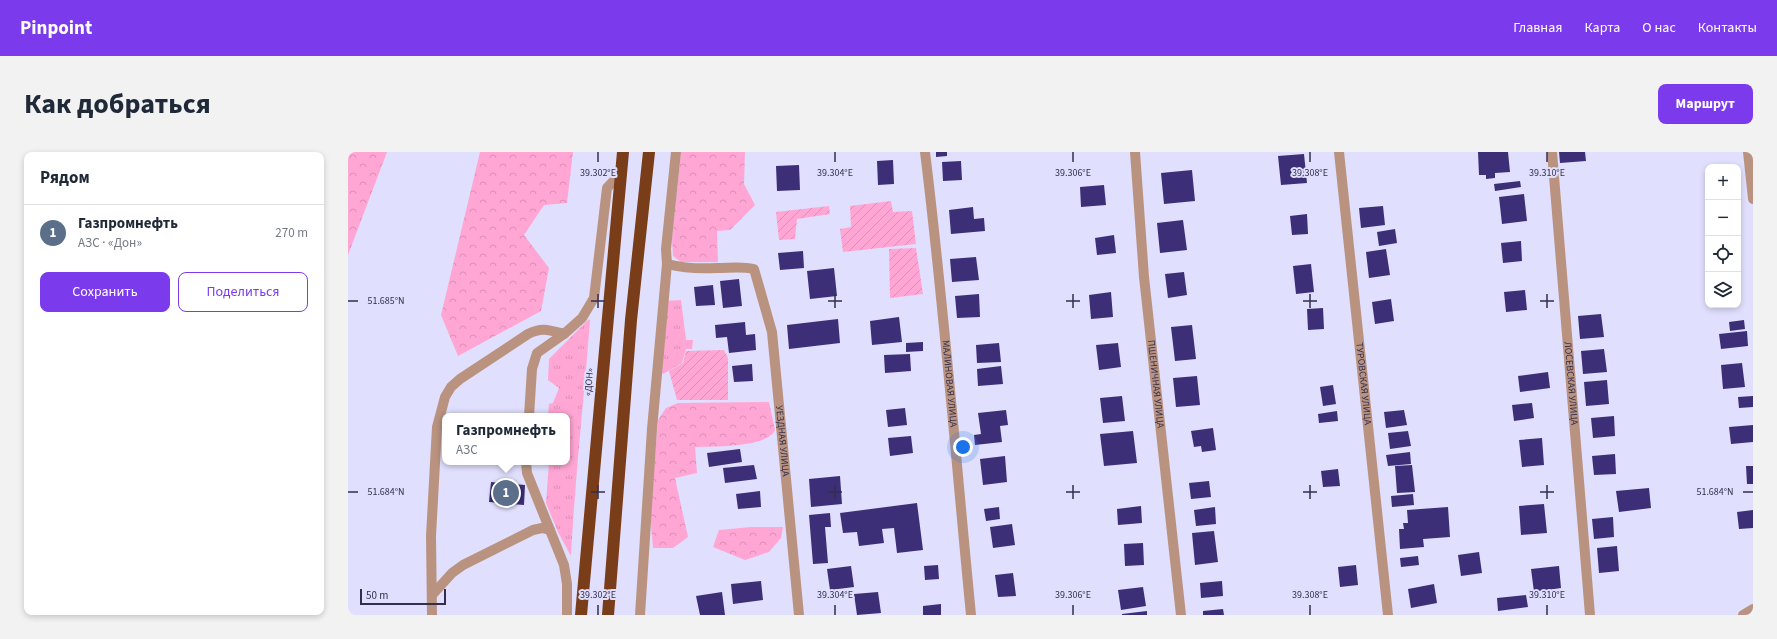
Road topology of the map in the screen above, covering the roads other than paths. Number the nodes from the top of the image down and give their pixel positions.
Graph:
1 (623, 152) edge
2 (649, 152) edge
3 (676, 152) edge
4 (925, 152) edge
5 (1135, 152) edge
6 (1339, 152) edge
7 (1552, 152) edge
8 (1748, 152) edge
9 (621, 173) junction
10 (1753, 199) edge
11 (667, 264) junction
12 (564, 334) junction
13 (529, 413) edge
14 (526, 465) edge
15 (550, 530) junction
16 (433, 594) junction
17 (1753, 609) edge
18 (432, 615) edge
19 (567, 615) edge
20 (581, 615) edge
21 (608, 615) edge
22 (640, 615) edge
23 (799, 615) edge
24 (971, 615) edge
25 (1181, 615) edge
26 (1388, 615) edge
27 (1590, 615) edge
28 (1743, 615) edge

1 - 9 highway, «ДОН»
2 - 21 highway
3 - 11 street
4 - 24 street, МАЛИНОВАЯ УЛИЦА
5 - 25 street, ПШЕНИЧНАЯ УЛИЦА
6 - 26 street, ТУРОВСКАЯ УЛИЦА
7 - 27 street, ЛОСЕВСКАЯ УЛИЦА
8 - 10 street
9 - 12 street
9 - 20 highway, «ДОН»
11 - 22 street
11 - 23 street, УЕЗДНАЯ УЛИЦА
12 - 13 street
12 - 16 street
14 - 15 street
15 - 16 street
15 - 19 street
16 - 18 street
17 - 28 street

